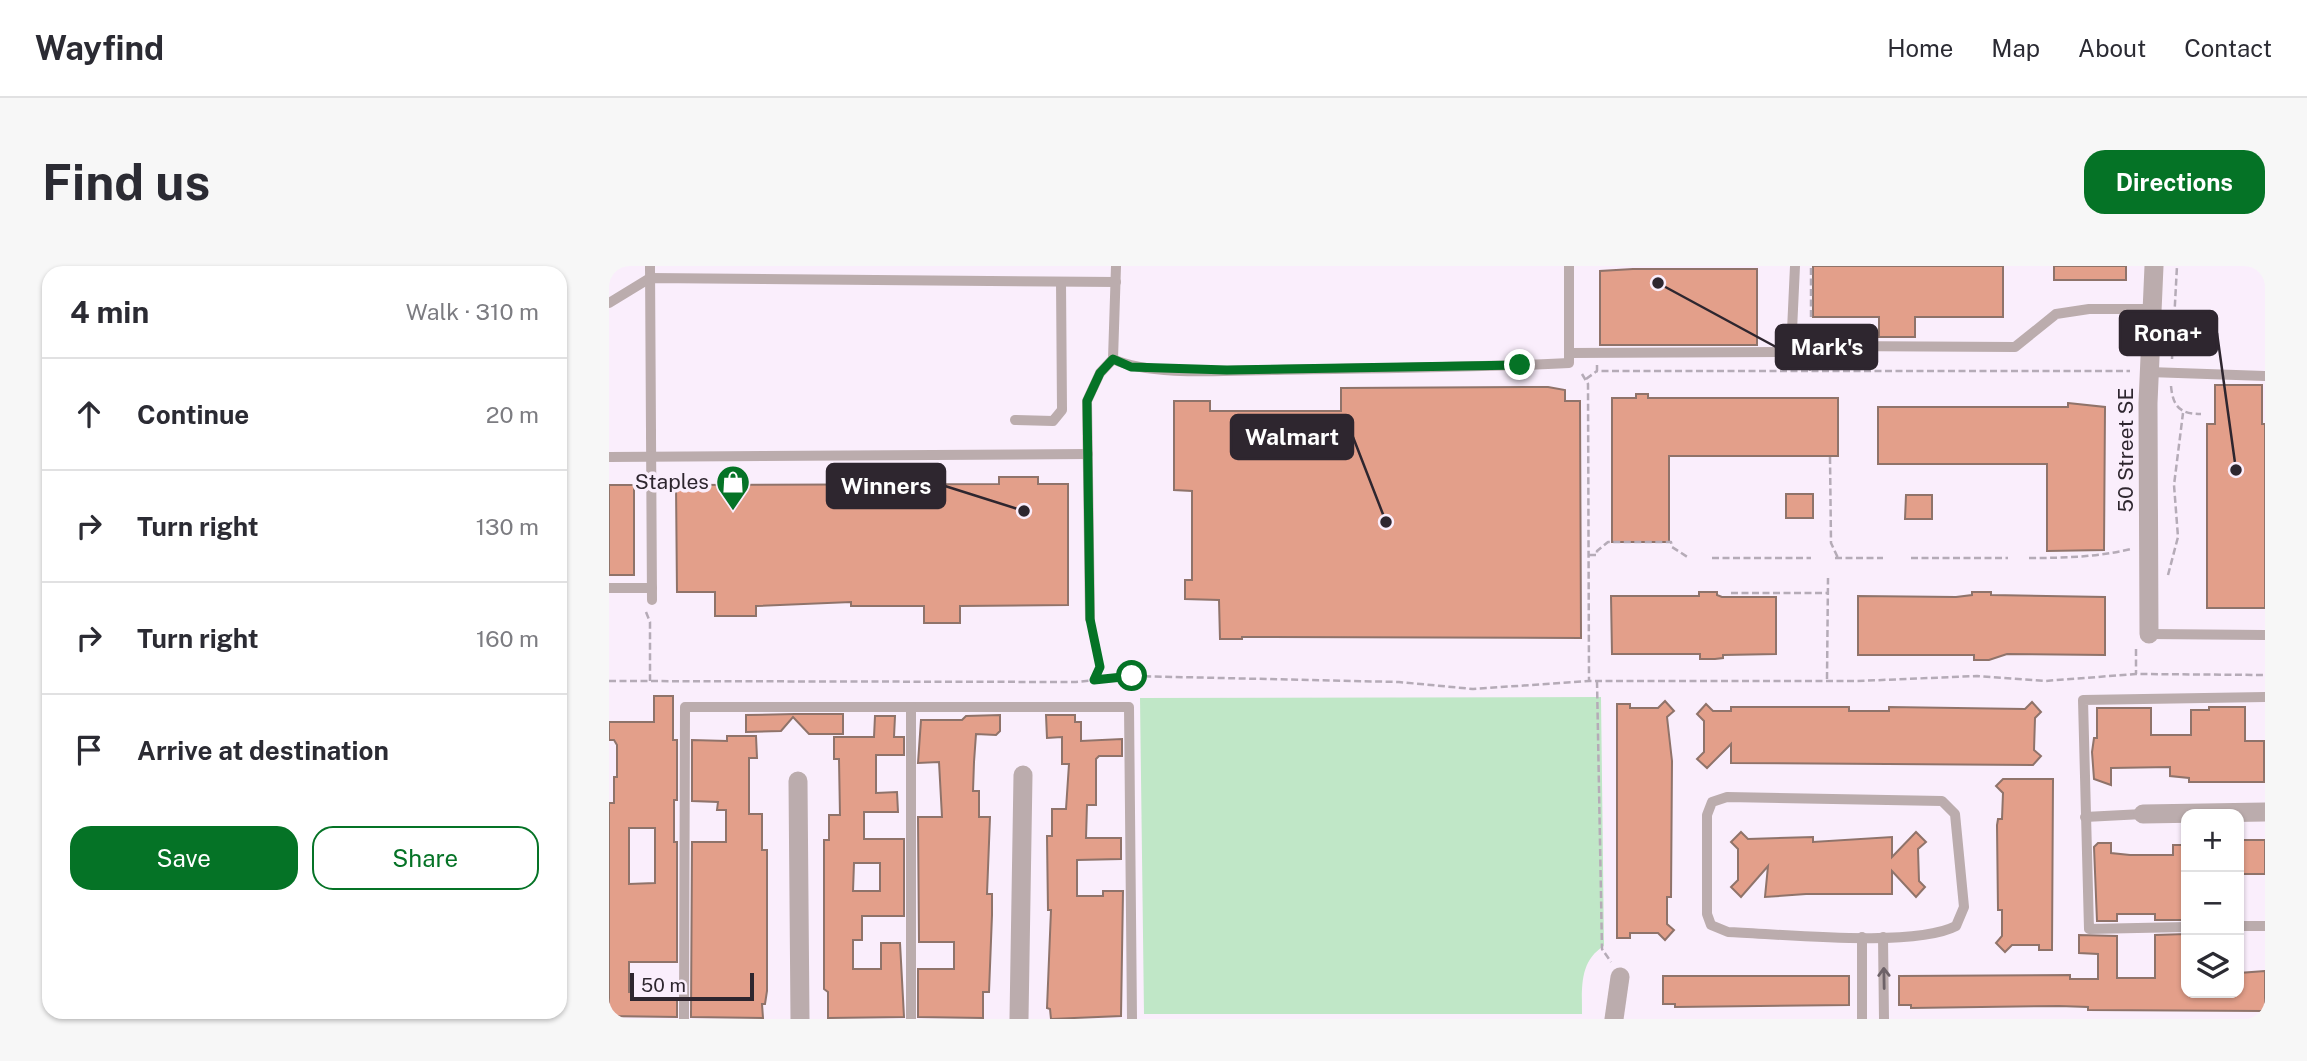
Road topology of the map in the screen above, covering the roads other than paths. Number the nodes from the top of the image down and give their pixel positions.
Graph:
1 (650, 266) edge
2 (1116, 266) edge
3 (1569, 266) edge
4 (1794, 266) edge
5 (2154, 266) edge
6 (650, 278) junction
7 (1061, 282) junction
8 (1116, 282) junction
9 (609, 303) edge
10 (2151, 309) junction
11 (1791, 336) junction
12 (1569, 353) junction
13 (1113, 359) junction
14 (2143, 371) junction
15 (2265, 376) edge
16 (1015, 420) dead end
17 (1087, 454) junction
18 (609, 457) edge
19 (649, 458) junction
20 (609, 588) edge
21 (652, 588) junction
22 (652, 600) road end
23 (1090, 619) road end
24 (2265, 635) edge
25 (2143, 642) joint
26 (2265, 697) edge
27 (911, 707) junction
28 (1023, 775) dead end
29 (798, 780) dead end
30 (2265, 812) edge
31 (2143, 814) joint
32 (2085, 817) junction
33 (2244, 926) edge
34 (2265, 926) edge
35 (2181, 927) edge
36 (1862, 937) junction
37 (1883, 937) junction
38 (1620, 977) road end
39 (684, 1019) edge
40 (800, 1019) edge
41 (911, 1019) edge
42 (1019, 1019) edge
43 (1132, 1019) edge
44 (1614, 1019) edge
45 (1862, 1019) edge
46 (1884, 1019) edge

1 - 6 lane
2 - 8 lane
3 - 12 lane
4 - 11 lane
5 - 10 street, 50 Street SE
6 - 7 lane
6 - 9 lane
6 - 19 lane
7 - 8 lane
7 - 16 lane
8 - 13 lane
10 - 11 lane
10 - 14 street, 50 Street SE
11 - 12 lane
12 - 13 lane
13 - 17 lane
14 - 15 lane
14 - 25 street, 50 Street SE
17 - 19 lane
17 - 23 lane
18 - 19 lane
19 - 21 lane
20 - 21 lane
21 - 22 lane
24 - 25 lane
26 - 32 lane
27 - 39 lane
27 - 41 lane
27 - 43 lane
28 - 42 street
29 - 40 street
30 - 31 street
31 - 32 lane
32 - 35 lane
33 - 34 lane
36 - 37 lane
36 - 37 lane
36 - 45 lane
46 -> 37 lane
38 - 44 street

